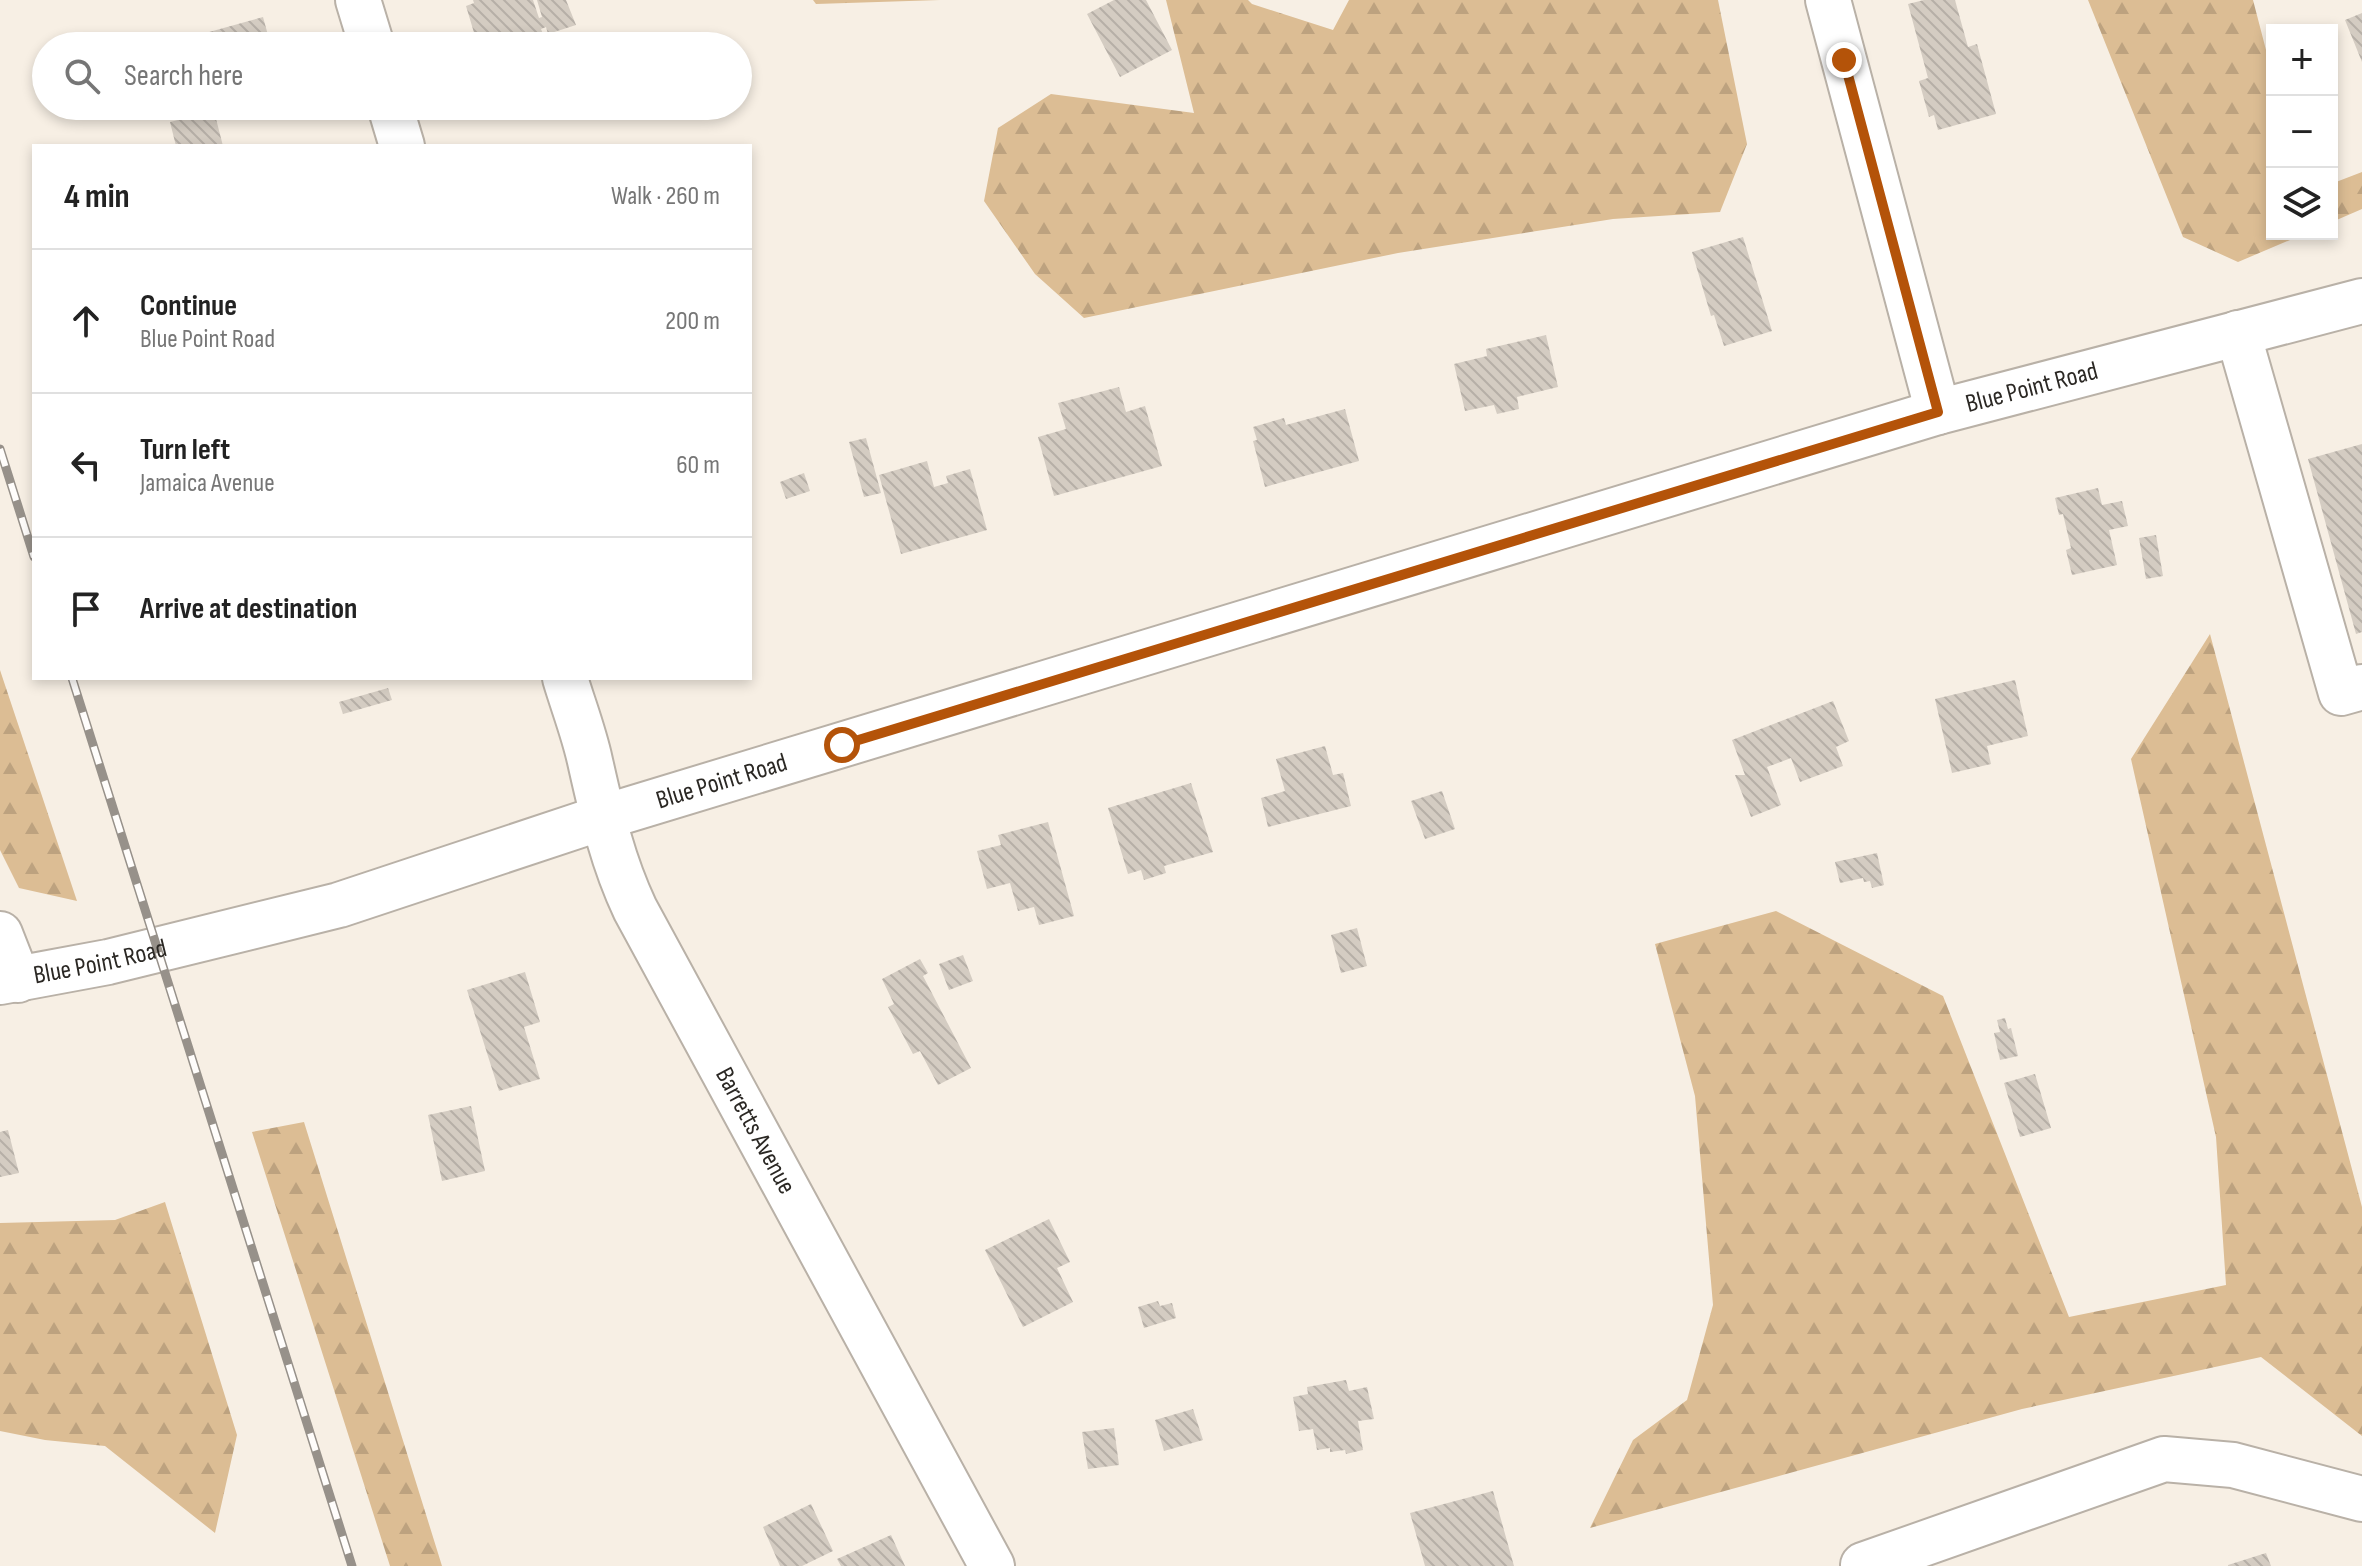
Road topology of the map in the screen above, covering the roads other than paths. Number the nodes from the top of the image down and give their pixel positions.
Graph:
1 (358, 0) edge
2 (1828, 0) edge
3 (368, 32) edge
4 (394, 120) edge
5 (401, 144) edge
6 (2362, 301) edge
7 (2238, 333) junction
8 (1938, 412) junction
9 (566, 680) edge
10 (2362, 687) edge
11 (601, 818) junction
12 (0, 934) edge
13 (9, 981) edge
14 (2362, 1499) edge
15 (1863, 1565) edge
16 (992, 1566) edge

1 - 3 street
2 - 8 street
4 - 5 street
6 - 7 street, Blue Point Road
7 - 8 street, Blue Point Road
7 - 10 street
8 - 11 street, Blue Point Road
9 - 11 street, Barretts Avenue
11 - 13 street, Blue Point Road
11 - 16 street, Barretts Avenue
12 - 13 street
14 - 15 street

